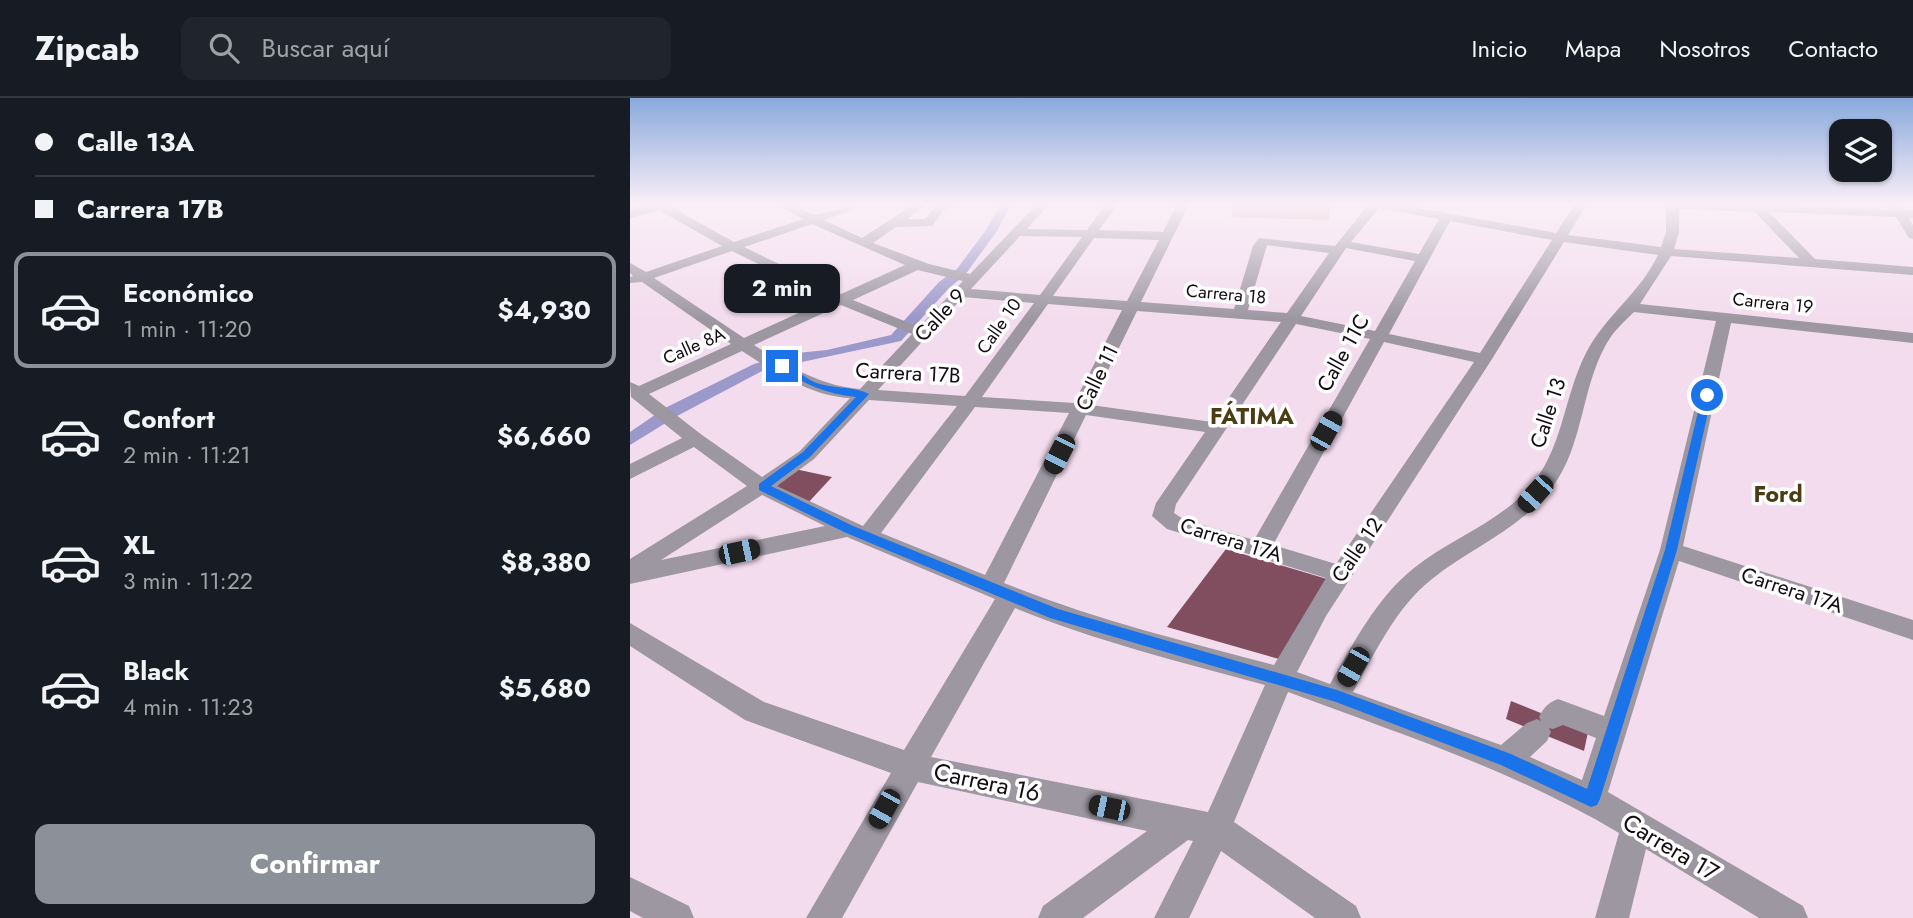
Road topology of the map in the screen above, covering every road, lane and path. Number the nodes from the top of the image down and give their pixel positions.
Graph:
1 (725, 242) edge
2 (749, 242) edge
3 (1004, 242) edge
4 (1083, 242) edge
5 (1164, 242) edge
6 (1263, 242) edge
7 (1280, 242) edge
8 (1344, 242) edge
9 (1431, 242) edge
10 (1559, 242) edge
11 (1594, 242) edge
12 (1670, 242) edge
13 (1791, 242) edge
14 (864, 243) edge
15 (733, 247) junction
16 (1340, 247) junction
17 (1667, 252) junction
18 (1422, 258) junction
19 (1811, 263) junction
20 (919, 264) junction
21 (630, 267) edge
22 (1913, 271) edge
23 (637, 279) edge
24 (959, 280) junction
25 (842, 300) junction
26 (1041, 300) junction
27 (1132, 306) junction
28 (1629, 307) junction
29 (1240, 314) junction
30 (1725, 317) junction
31 (1292, 318) junction
32 (910, 330) junction
33 (1378, 336) junction
34 (1913, 338) edge
35 (745, 345) junction
36 (1484, 359) junction
37 (634, 390) edge
38 (864, 394) junction
39 (972, 400) junction
40 (1082, 409) junction
41 (1217, 428) junction
42 (695, 439) junction
43 (630, 472) edge
44 (763, 487) junction
45 (858, 533) junction
46 (1260, 549) junction
47 (1671, 550) junction
48 (630, 573) edge
49 (1341, 574) junction
50 (1000, 592) junction
51 (1913, 631) edge
52 (630, 633) edge
53 (1281, 678) junction
54 (1337, 696) junction
55 (1612, 732) junction
56 (1505, 760) junction
57 (909, 766) junction
58 (1591, 799) junction
59 (1184, 824) junction
60 (1636, 825) junction
61 (1216, 828) junction
62 (630, 892) edge
63 (1758, 909) edge
64 (677, 918) edge
65 (823, 918) edge
66 (1055, 918) edge
67 (1171, 918) edge
68 (1343, 918) edge
69 (1612, 918) edge
70 (1791, 918) edge

1 - 15 street
2 - 15 street
3 - 24 street, Calle 9
4 - 26 street, Calle 10
5 - 27 street, Calle 11
6 - 29 street
7 - 16 street
8 - 16 street
9 - 18 street, Calle 11C
10 - 36 street, Calle 12
11 - 17 street
12 - 17 street, Calle 13
13 - 19 street
14 - 20 street, Carrera 18
15 - 23 street
15 - 25 street
16 - 18 street
16 - 31 street
17 - 19 street
17 - 28 street, Calle 13
18 - 33 street, Calle 11C
19 - 22 street
20 - 24 street, Carrera 18
20 - 25 street, Calle 8A
21 - 23 street, Carrera 17B
23 - 35 street, Carrera 17B
24 - 26 street, Carrera 18
24 - 32 street, Calle 9
25 - 32 street
25 - 35 street, Calle 8A
26 - 27 street, Carrera 18
26 - 39 street, Calle 10
27 - 29 street, Carrera 18
27 - 40 street, Calle 11
28 - 30 street, Carrera 19
28 - 54 street, Calle 13
29 - 31 street, Carrera 18
30 - 34 street, Carrera 19
30 - 47 street
31 - 33 street, Carrera 18
31 - 41 street
32 - 38 street, Calle 9
33 - 36 street, Carrera 18
33 - 46 street, Calle 11C
35 - 37 street, Calle 8A
35 - 38 street, Carrera 17B
36 - 49 street, Calle 12
37 - 42 street, Carrera 17
38 - 39 street, Carrera 17B
38 - 44 street, Calle 9
39 - 40 street, Carrera 17B
39 - 45 street, Calle 10
40 - 41 street, Carrera 17B
40 - 50 street, Calle 11
41 - 46 street, Carrera 17A
42 - 43 street
42 - 44 street, Carrera 17
44 - 45 street, Carrera 17
44 - 48 street, Calle 9
45 - 48 street
45 - 50 street, Carrera 17
46 - 49 street, Carrera 17A
47 - 51 street, Carrera 17A
47 - 55 street
49 - 53 street, Calle 12
50 - 53 street, Carrera 17
50 - 57 street, Calle 11
52 - 57 street, Carrera 16
53 - 54 street, Carrera 17
53 - 61 street, Calle 12
54 - 56 street, Carrera 17
55 - 56 street
55 - 58 street
56 - 58 street, Carrera 17
57 - 59 street, Carrera 16
57 - 65 street, Calle 11
58 - 60 street, Carrera 17
59 - 61 street, Carrera 16
59 - 66 street
60 - 63 street, Carrera 17
60 - 69 street
61 - 67 street, Calle 12
61 - 68 street, Carrera 16
62 - 64 street
63 - 70 street, Carrera 17

